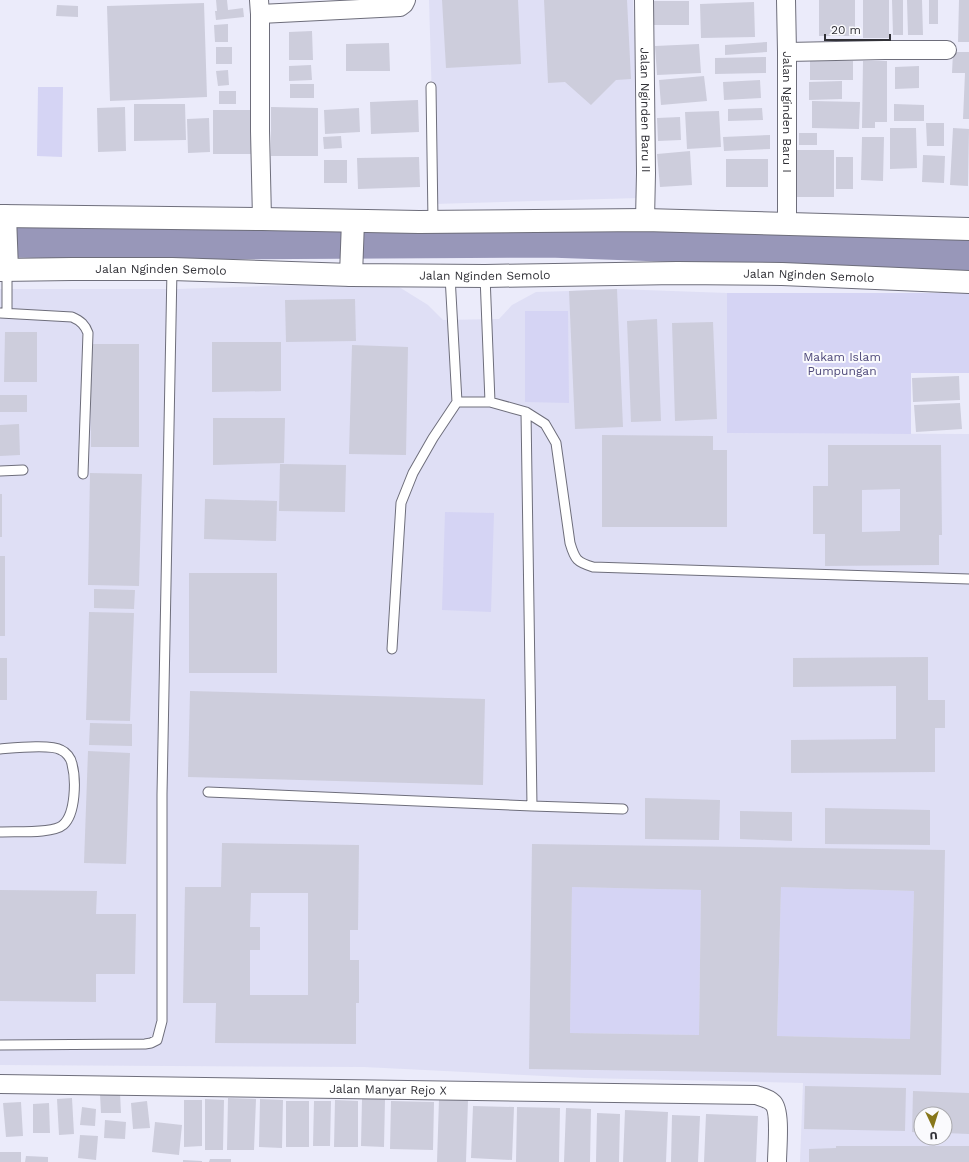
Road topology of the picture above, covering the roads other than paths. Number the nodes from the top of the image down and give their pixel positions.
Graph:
1 (406, 0) edge
2 (644, 0) edge
3 (786, 0) edge
4 (260, 7) edge
5 (947, 50) dead end
6 (787, 52) junction
7 (431, 87) dead end
8 (262, 219) junction
9 (645, 220) junction
10 (3, 221) edge
11 (433, 222) junction
12 (787, 224) junction
13 (352, 227) junction
14 (969, 229) edge
15 (4, 265) edge
16 (351, 266) junction
17 (172, 269) junction
18 (450, 276) junction
19 (485, 276) junction
20 (969, 282) edge
21 (3, 313) edge
22 (457, 402) junction
23 (490, 402) junction
24 (526, 412) junction
25 (23, 470) dead end
26 (0, 471) edge
27 (83, 474) dead end
28 (969, 579) edge
29 (392, 649) dead end
30 (0, 749) edge
31 (208, 792) dead end
32 (532, 806) junction
33 (623, 809) dead end
34 (0, 832) edge
35 (0, 1045) edge
36 (0, 1084) edge
37 (777, 1162) edge

1 - 4 street
2 - 9 street, Jalan Nginden Baru II
3 - 6 street, Jalan Nginden Baru I
4 - 8 street
5 - 6 street
6 - 12 street, Jalan Nginden Baru I
7 - 11 lane
8 - 10 main road
8 - 13 main road
9 - 11 main road
9 - 12 main road
10 - 15 main road
11 - 13 main road
12 - 14 main road
13 - 16 main road
15 - 17 main road, Jalan Nginden Semolo
15 - 21 lane
16 - 17 main road, Jalan Nginden Semolo
16 - 18 main road, Jalan Nginden Semolo
17 - 35 lane
18 - 19 main road, Jalan Nginden Semolo
18 - 22 lane
19 - 20 main road, Jalan Nginden Semolo
19 - 23 lane
21 - 27 lane
22 - 23 lane
22 - 29 lane
23 - 24 lane
24 - 28 lane
24 - 32 lane
25 - 26 lane
30 - 34 lane
31 - 32 lane
32 - 33 lane
36 - 37 street, Jalan Manyar Rejo X

